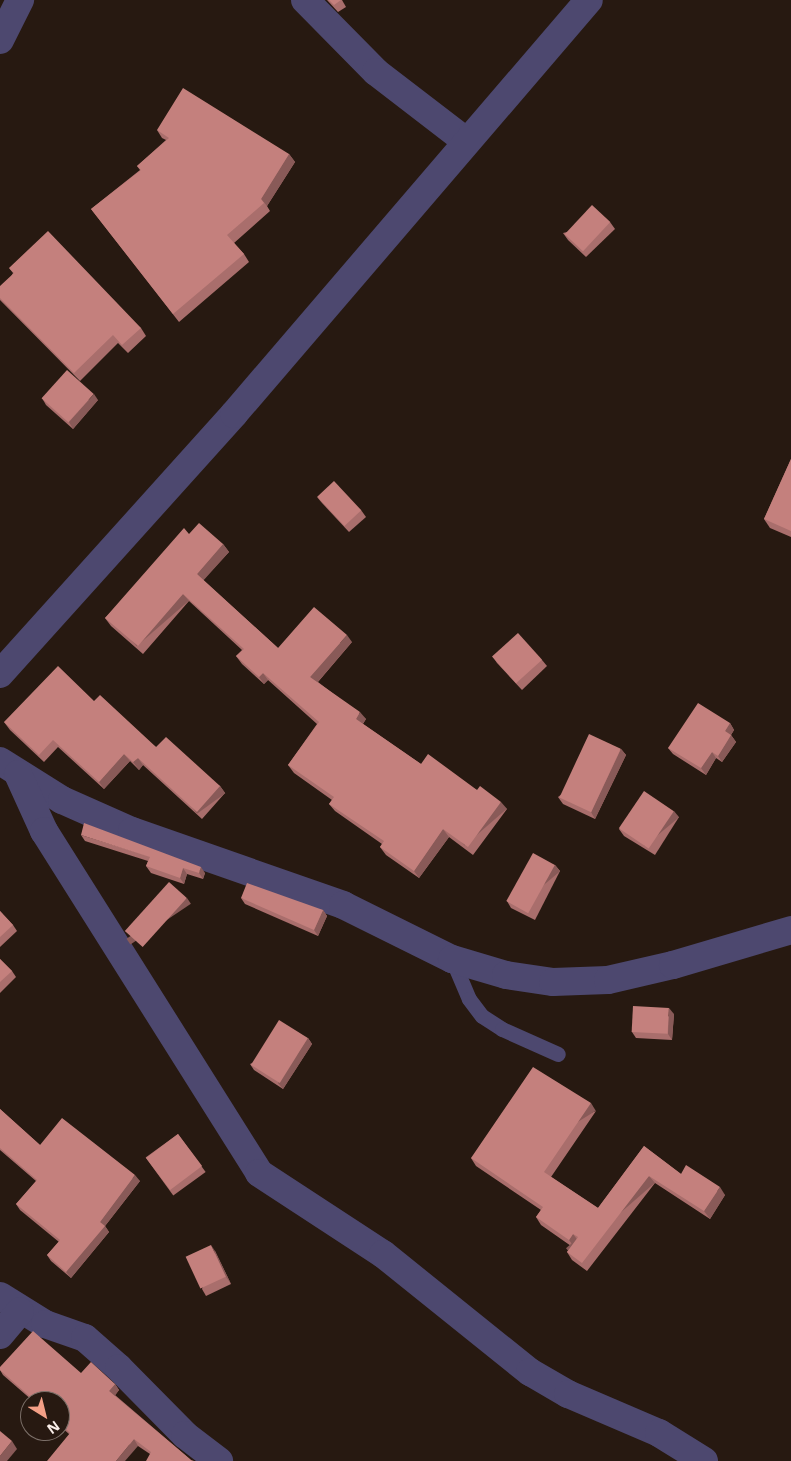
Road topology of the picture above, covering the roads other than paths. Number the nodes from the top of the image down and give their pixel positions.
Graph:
1 (20, 0) edge
2 (305, 0) edge
3 (589, 0) edge
4 (0, 40) edge
5 (466, 141) junction
6 (0, 674) edge
7 (9, 768) edge
8 (791, 930) edge
9 (452, 959) junction
10 (558, 1054) dead end
11 (10, 1303) edge
12 (0, 1335) edge
13 (219, 1461) edge
14 (704, 1461) edge

1 - 4 street
2 - 5 street
3 - 5 street
5 - 6 street
7 - 9 street
7 - 14 street
8 - 9 street
9 - 10 lane
11 - 12 street
11 - 13 street

